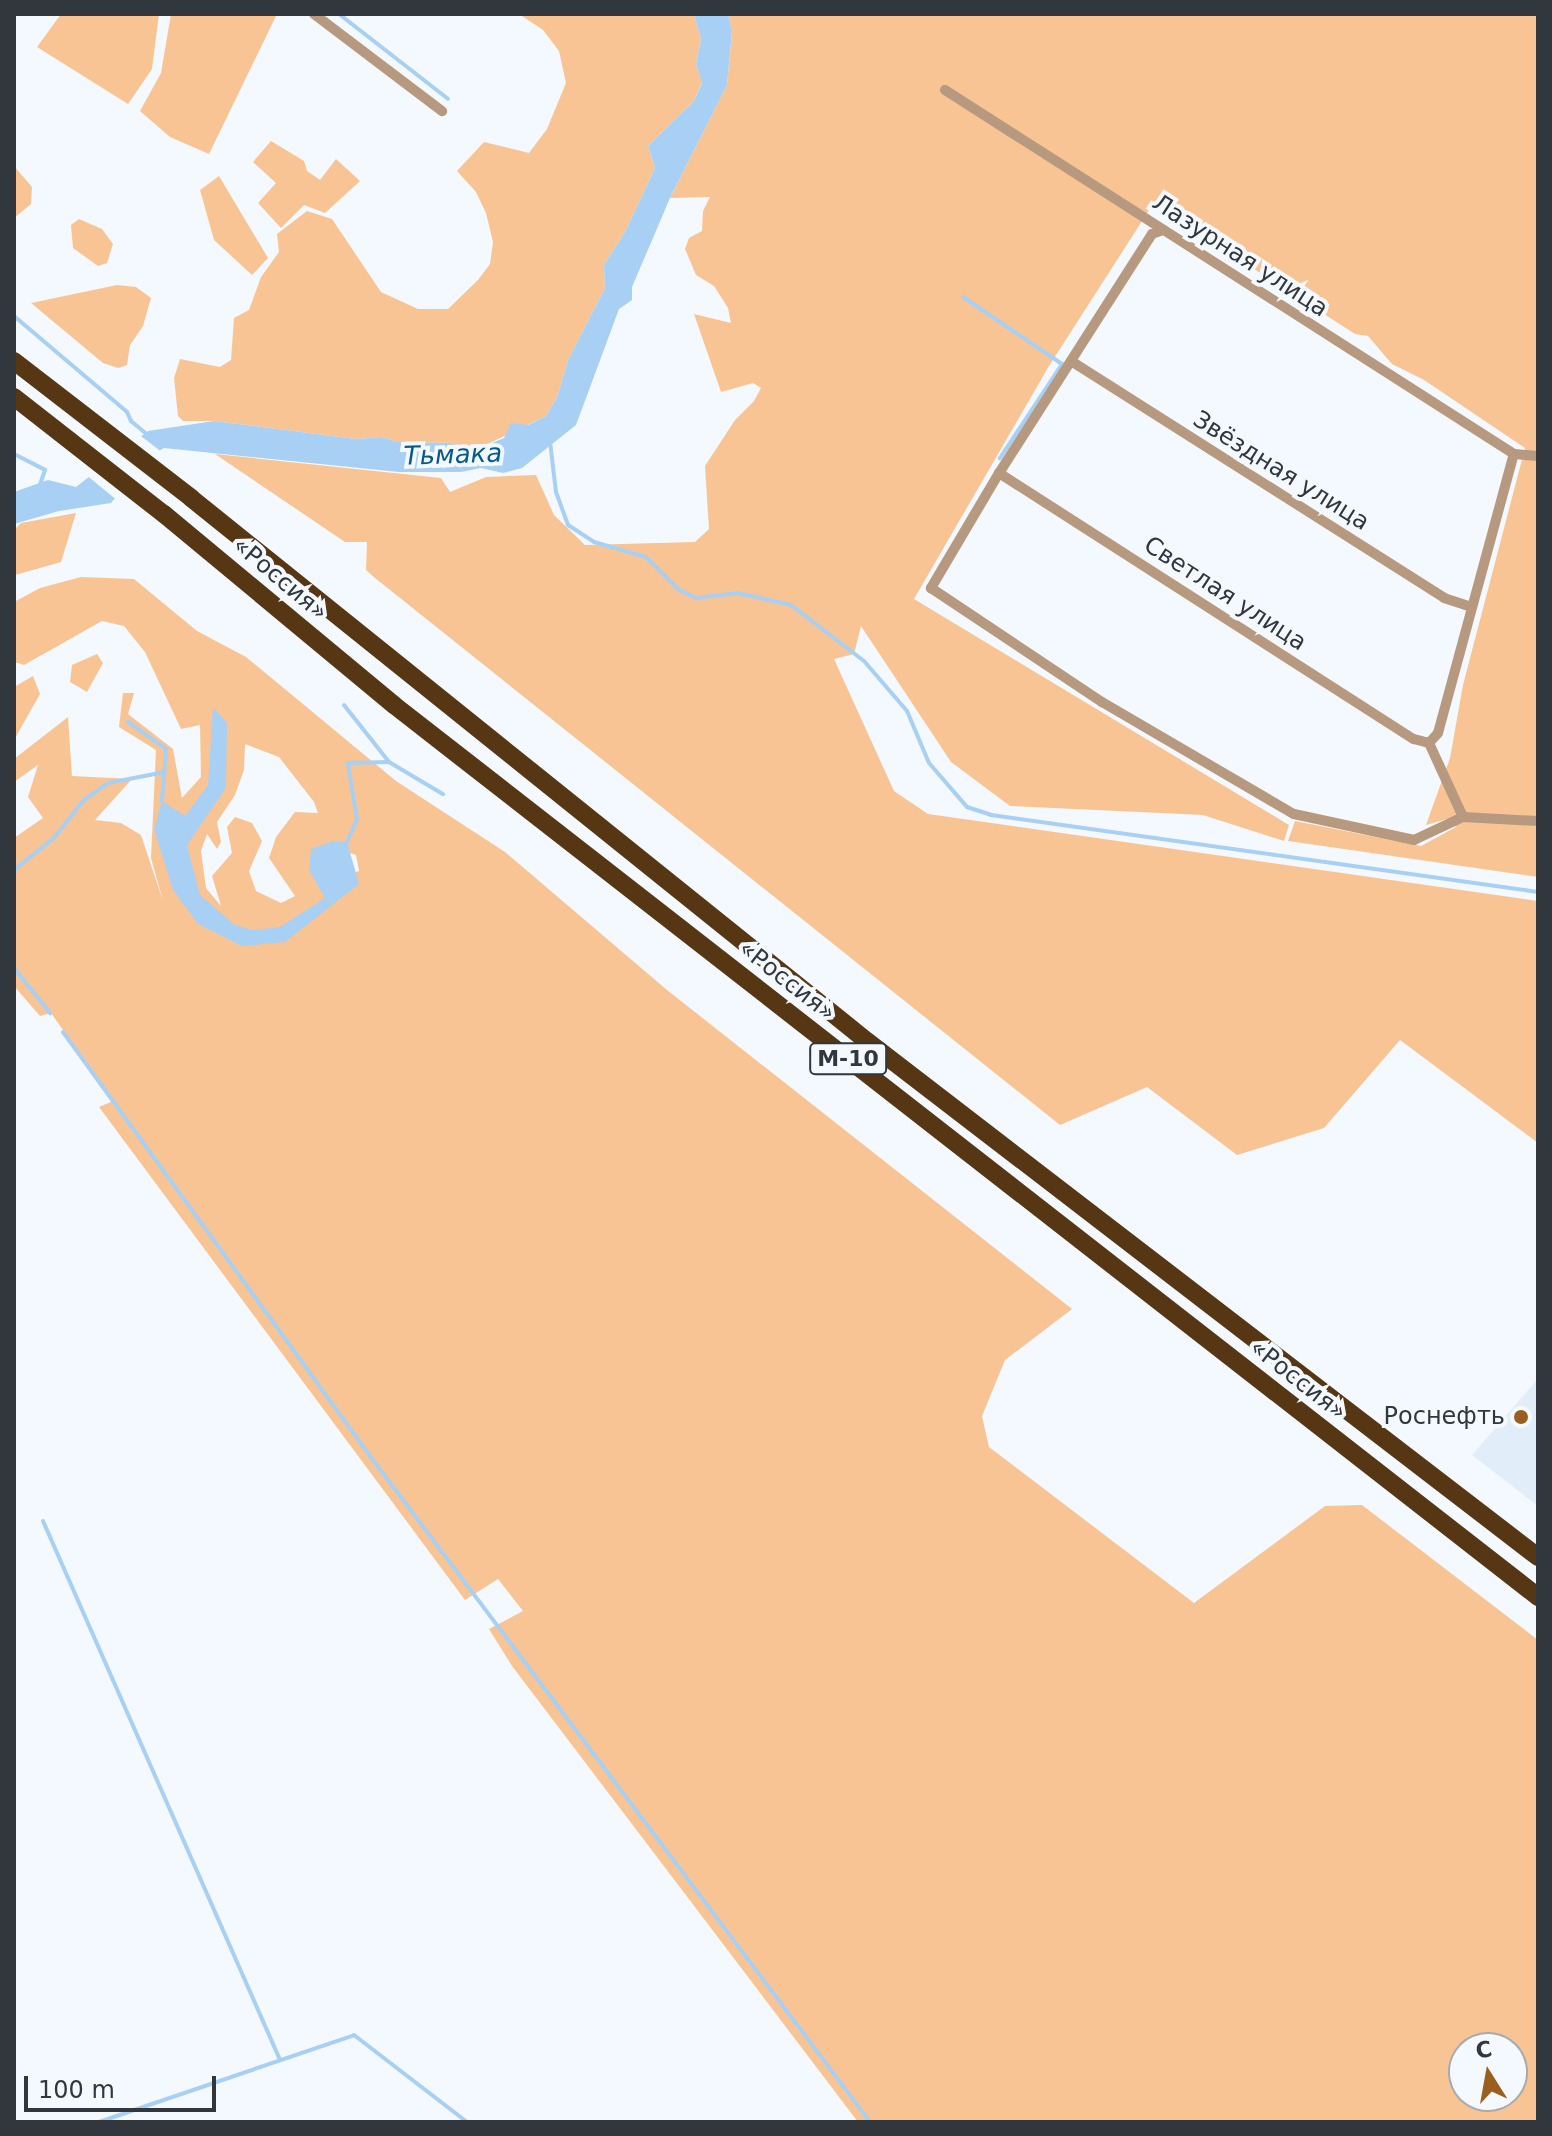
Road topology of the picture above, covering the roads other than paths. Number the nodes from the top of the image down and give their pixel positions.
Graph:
1 (314, 14) edge
2 (945, 90) dead end
3 (442, 111) dead end
4 (1163, 230) junction
5 (14, 361) edge
6 (1071, 361) junction
7 (14, 397) edge
8 (1514, 454) junction
9 (1538, 456) edge
10 (999, 473) junction
11 (1472, 607) junction
12 (1429, 743) junction
13 (1463, 817) junction
14 (1538, 821) edge
15 (1538, 1557) edge
16 (1538, 1597) edge

1 - 3 street
2 - 4 street, Лазурная улица
4 - 6 street
4 - 8 street, Лазурная улица
5 - 15 highway, «Россия» / М-10
6 - 10 street
6 - 11 street, Звёздная улица
7 - 16 highway, «Россия» / М-10
8 - 9 street
8 - 11 street
10 - 12 street, Светлая улица
10 - 13 street
11 - 12 street
12 - 13 street
13 - 14 street

